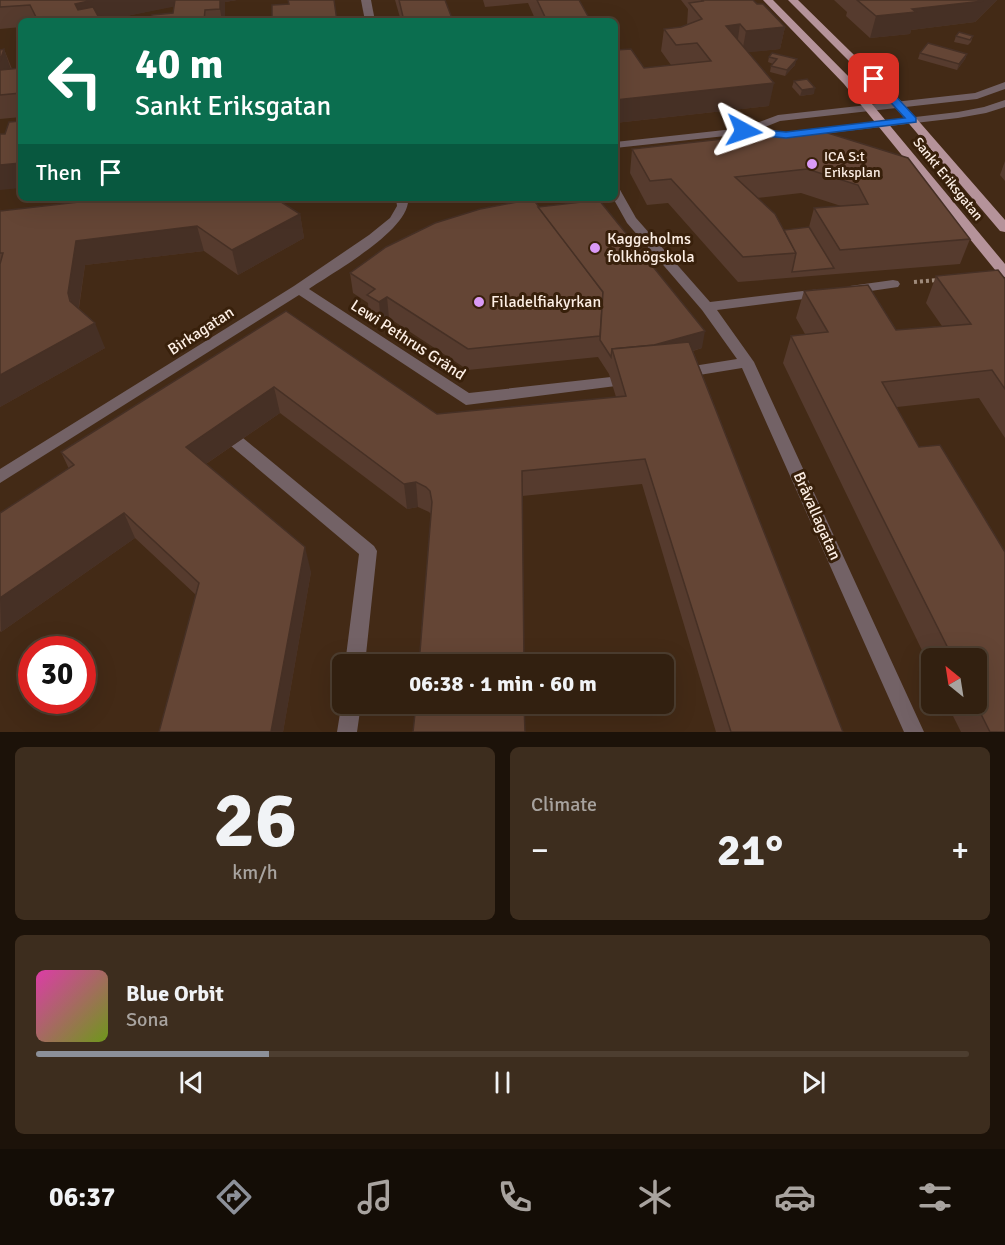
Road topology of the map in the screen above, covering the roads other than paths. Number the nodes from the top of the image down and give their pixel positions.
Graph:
1 (366, 0) edge
2 (793, 0) edge
3 (767, 4) edge
4 (369, 18) edge
5 (1005, 85) edge
6 (1005, 103) edge
7 (898, 104) junction
8 (870, 108) junction
9 (913, 120) junction
10 (884, 124) junction
11 (744, 131) junction
12 (618, 145) edge
13 (618, 196) edge
14 (402, 201) edge
15 (1005, 228) edge
16 (1005, 273) edge
17 (893, 284) road end
18 (299, 289) junction
19 (707, 308) junction
20 (747, 362) junction
21 (687, 372) edge
22 (160, 378) junction
23 (611, 382) edge
24 (175, 390) edge
25 (237, 442) edge
26 (0, 477) edge
27 (356, 654) edge
28 (350, 714) edge
29 (347, 732) edge
30 (914, 732) edge

1 - 4 street
2 - 7 main road, Sankt Eriksgatan
3 - 8 main road, Sankt Eriksgatan
5 - 7 street
6 - 9 street
7 - 8 street
7 - 9 main road, Sankt Eriksgatan
8 - 10 main road, Sankt Eriksgatan
8 - 11 street
9 - 10 street
9 - 15 main road, Sankt Eriksgatan
10 - 11 street
10 - 16 main road, Sankt Eriksgatan
11 - 12 street
13 - 19 street, Bråvallagatan
14 - 18 street, Birkagatan
17 - 19 street
18 - 22 street, Birkagatan
18 - 23 street, Lewi Pethrus Gränd
19 - 20 street, Bråvallagatan
20 - 21 street
20 - 30 street, Bråvallagatan
22 - 24 street
22 - 26 street, Birkagatan
25 - 27 street
28 - 29 street

